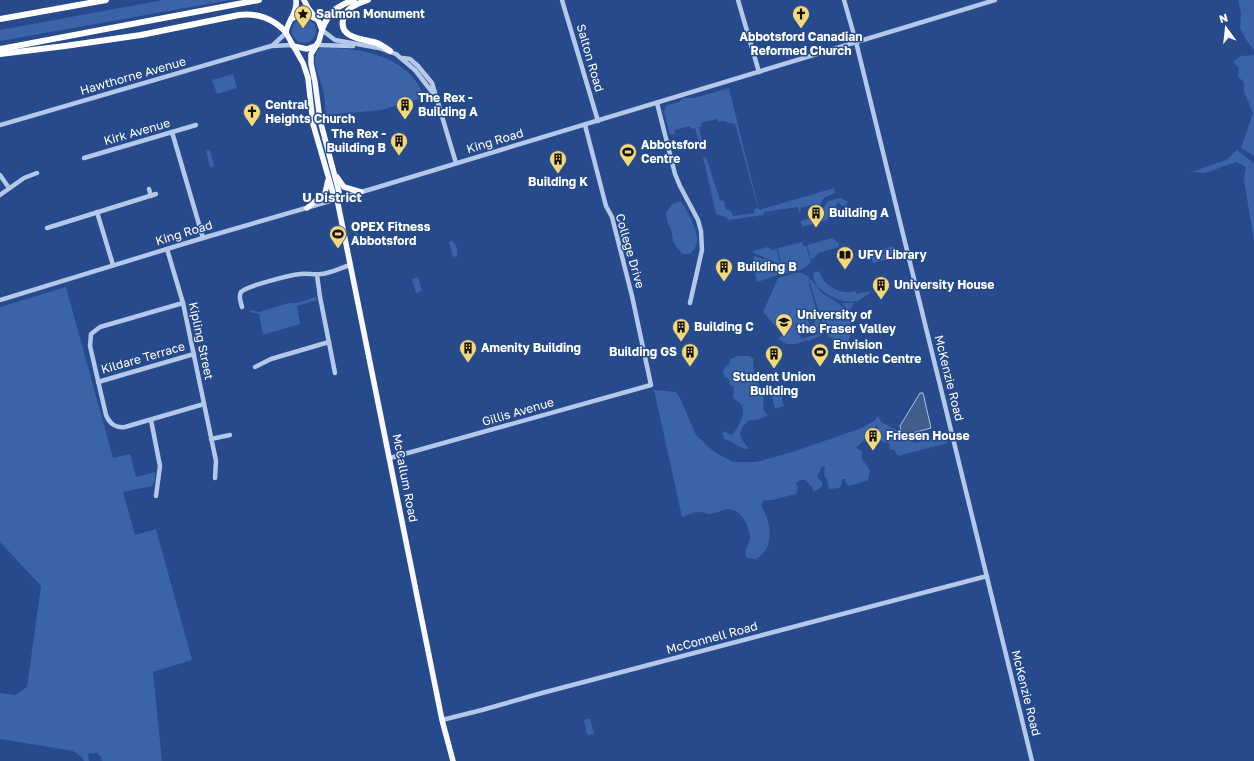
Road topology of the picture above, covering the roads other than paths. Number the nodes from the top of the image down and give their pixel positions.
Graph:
1 (89, 0) edge
2 (106, 0) edge
3 (259, 0) edge
4 (354, 0) edge
5 (368, 0) edge
6 (562, 0) edge
7 (738, 0) edge
8 (844, 0) edge
9 (995, 0) edge
10 (305, 2) edge
11 (297, 3) edge
12 (52, 9) junction
13 (0, 19) edge
14 (291, 19) junction
15 (316, 19) junction
16 (322, 30) junction
17 (286, 32) junction
18 (856, 42) junction
19 (316, 45) junction
20 (271, 46) junction
21 (293, 46) junction
22 (361, 46) junction
23 (0, 49) edge
24 (390, 51) junction
25 (0, 54) edge
26 (759, 72) junction
27 (657, 103) junction
28 (598, 121) junction
29 (585, 124) junction
30 (0, 125) edge
31 (196, 125) dead end
32 (172, 132) junction
33 (84, 158) dead end
34 (456, 163) junction
35 (37, 173) dead end
36 (0, 175) edge
37 (335, 175) junction
38 (328, 178) junction
39 (8, 188) junction
40 (149, 189) dead end
41 (361, 192) junction
42 (0, 194) edge
43 (156, 194) dead end
44 (150, 196) junction
45 (337, 199) junction
46 (307, 208) junction
47 (97, 212) junction
48 (47, 228) dead end
49 (203, 238) junction
50 (167, 249) junction
51 (113, 265) junction
52 (350, 265) junction
53 (317, 275) junction
54 (0, 300) edge
55 (183, 302) junction
56 (690, 303) dead end
57 (242, 307) dead end
58 (329, 342) junction
59 (194, 354) junction
60 (255, 367) dead end
61 (335, 373) dead end
62 (98, 382) junction
63 (651, 385) joint
64 (204, 404) junction
65 (152, 420) junction
66 (230, 435) dead end
67 (211, 439) junction
68 (390, 458) junction
69 (215, 478) dead end
70 (156, 496) dead end
71 (987, 576) junction
72 (442, 720) junction
73 (453, 761) edge
74 (1032, 761) edge

1 - 12 highway
2 - 12 highway
3 - 23 highway
4 - 16 highway
5 - 24 highway
6 - 28 street, Salton Road
7 - 26 street
8 - 18 street, McKenzie Road
9 - 18 street, King Road
10 - 15 main road
11 - 14 main road
12 - 13 highway
14 - 15 main road
14 - 17 main road
15 - 16 main road
16 - 19 main road
16 - 22 street
17 - 20 street, Hawthorne Avenue
17 - 21 main road
17 - 25 highway
18 - 26 street, King Road
18 - 71 street, McKenzie Road
19 - 21 main road
19 - 22 street
19 - 37 main road, McCallum Road
20 - 21 street, Hawthorne Avenue
20 - 30 street, Hawthorne Avenue
21 - 38 main road, McCallum Road
22 - 24 street
24 - 34 street
26 - 27 street, King Road
27 - 28 street, King Road
27 - 56 street
28 - 29 street, King Road
29 - 34 street, King Road
29 - 63 street, College Drive
31 - 32 street, Kirk Avenue
32 - 33 street, Kirk Avenue
32 - 49 street
34 - 41 street, King Road
35 - 39 street
36 - 39 street
37 - 41 main road
37 - 45 main road, McCallum Road
38 - 45 main road, McCallum Road
38 - 46 main road
39 - 42 street
40 - 44 street
41 - 45 street, King Road
43 - 44 street
44 - 47 street
45 - 46 street, King Road
45 - 52 main road, McCallum Road
46 - 49 street, King Road
47 - 48 street
47 - 51 street
49 - 50 street, King Road
50 - 51 street, King Road
50 - 55 street, Kipling Street
51 - 54 street, King Road
52 - 53 street
52 - 68 main road, McCallum Road
53 - 57 street
53 - 58 street
55 - 59 street, Kipling Street
55 - 62 street
58 - 60 street
58 - 61 street
59 - 62 street, Kildare Terrace
59 - 64 street, Kipling Street
62 - 65 street
63 - 68 street, Gillis Avenue
64 - 65 street
64 - 67 street, Kipling Street
65 - 70 street
66 - 67 street
67 - 69 street, Kipling Street
68 - 72 main road, McCallum Road
71 - 72 street, McConnell Road
71 - 74 street, McKenzie Road
72 - 73 main road, McCallum Road

